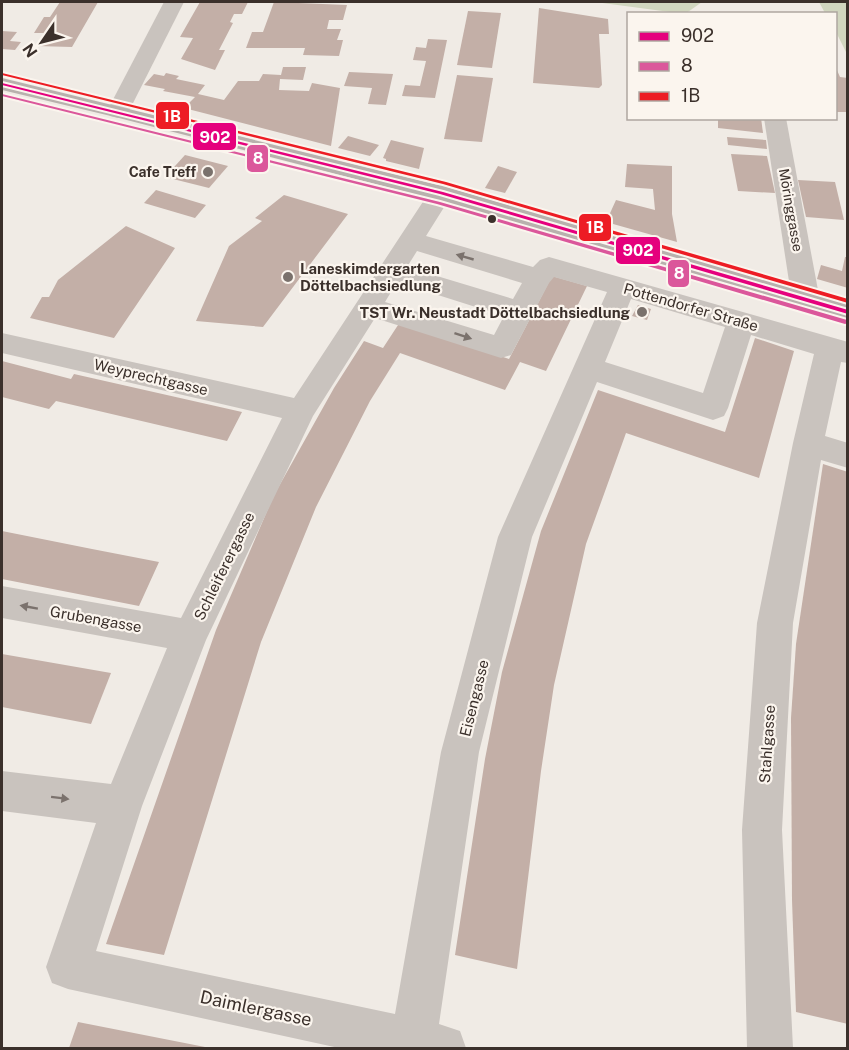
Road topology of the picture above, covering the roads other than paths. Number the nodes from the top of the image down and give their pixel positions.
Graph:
1 (174, 2) edge
2 (2, 84) edge
3 (118, 111) junction
4 (775, 120) edge
5 (441, 193) junction
6 (410, 240) junction
7 (390, 271) junction
8 (538, 278) junction
9 (623, 287) junction
10 (806, 300) junction
11 (368, 306) junction
12 (521, 311) junction
13 (848, 312) edge
14 (741, 322) junction
15 (2, 343) edge
16 (839, 350) edge
17 (588, 368) junction
18 (301, 411) junction
19 (808, 443) junction
20 (848, 456) edge
21 (2, 602) edge
22 (190, 636) junction
23 (2, 791) edge
24 (122, 806) junction
25 (68, 967) joint
26 (428, 1046) edge
27 (770, 1048) edge

1 - 3 street
2 - 3 main road
3 - 5 main road
4 - 10 street, Möringgasse
5 - 6 street, Schleiferergasse
5 - 10 main road
6 - 7 street, Schleiferergasse
8 -> 6 street
7 - 11 street, Schleiferergasse
7 - 12 street
8 - 9 street, Pottendorfer Straße
8 - 12 street
9 - 14 street, Pottendorfer Straße
9 - 17 street, Eisengasse
10 - 13 main road
11 -> 12 street
11 - 18 street, Schleiferergasse
14 - 16 street, Pottendorfer Straße
14 - 17 street
15 - 18 street, Weyprechtgasse
16 - 19 street, Stahlgasse
17 - 26 street, Eisengasse
18 - 22 street, Schleiferergasse
19 - 20 street
19 - 27 street, Stahlgasse
22 -> 21 street, Grubengasse
22 - 24 street, Schleiferergasse
23 -> 24 street
24 - 25 street, Schleiferergasse
25 - 26 street, Daimlergasse

